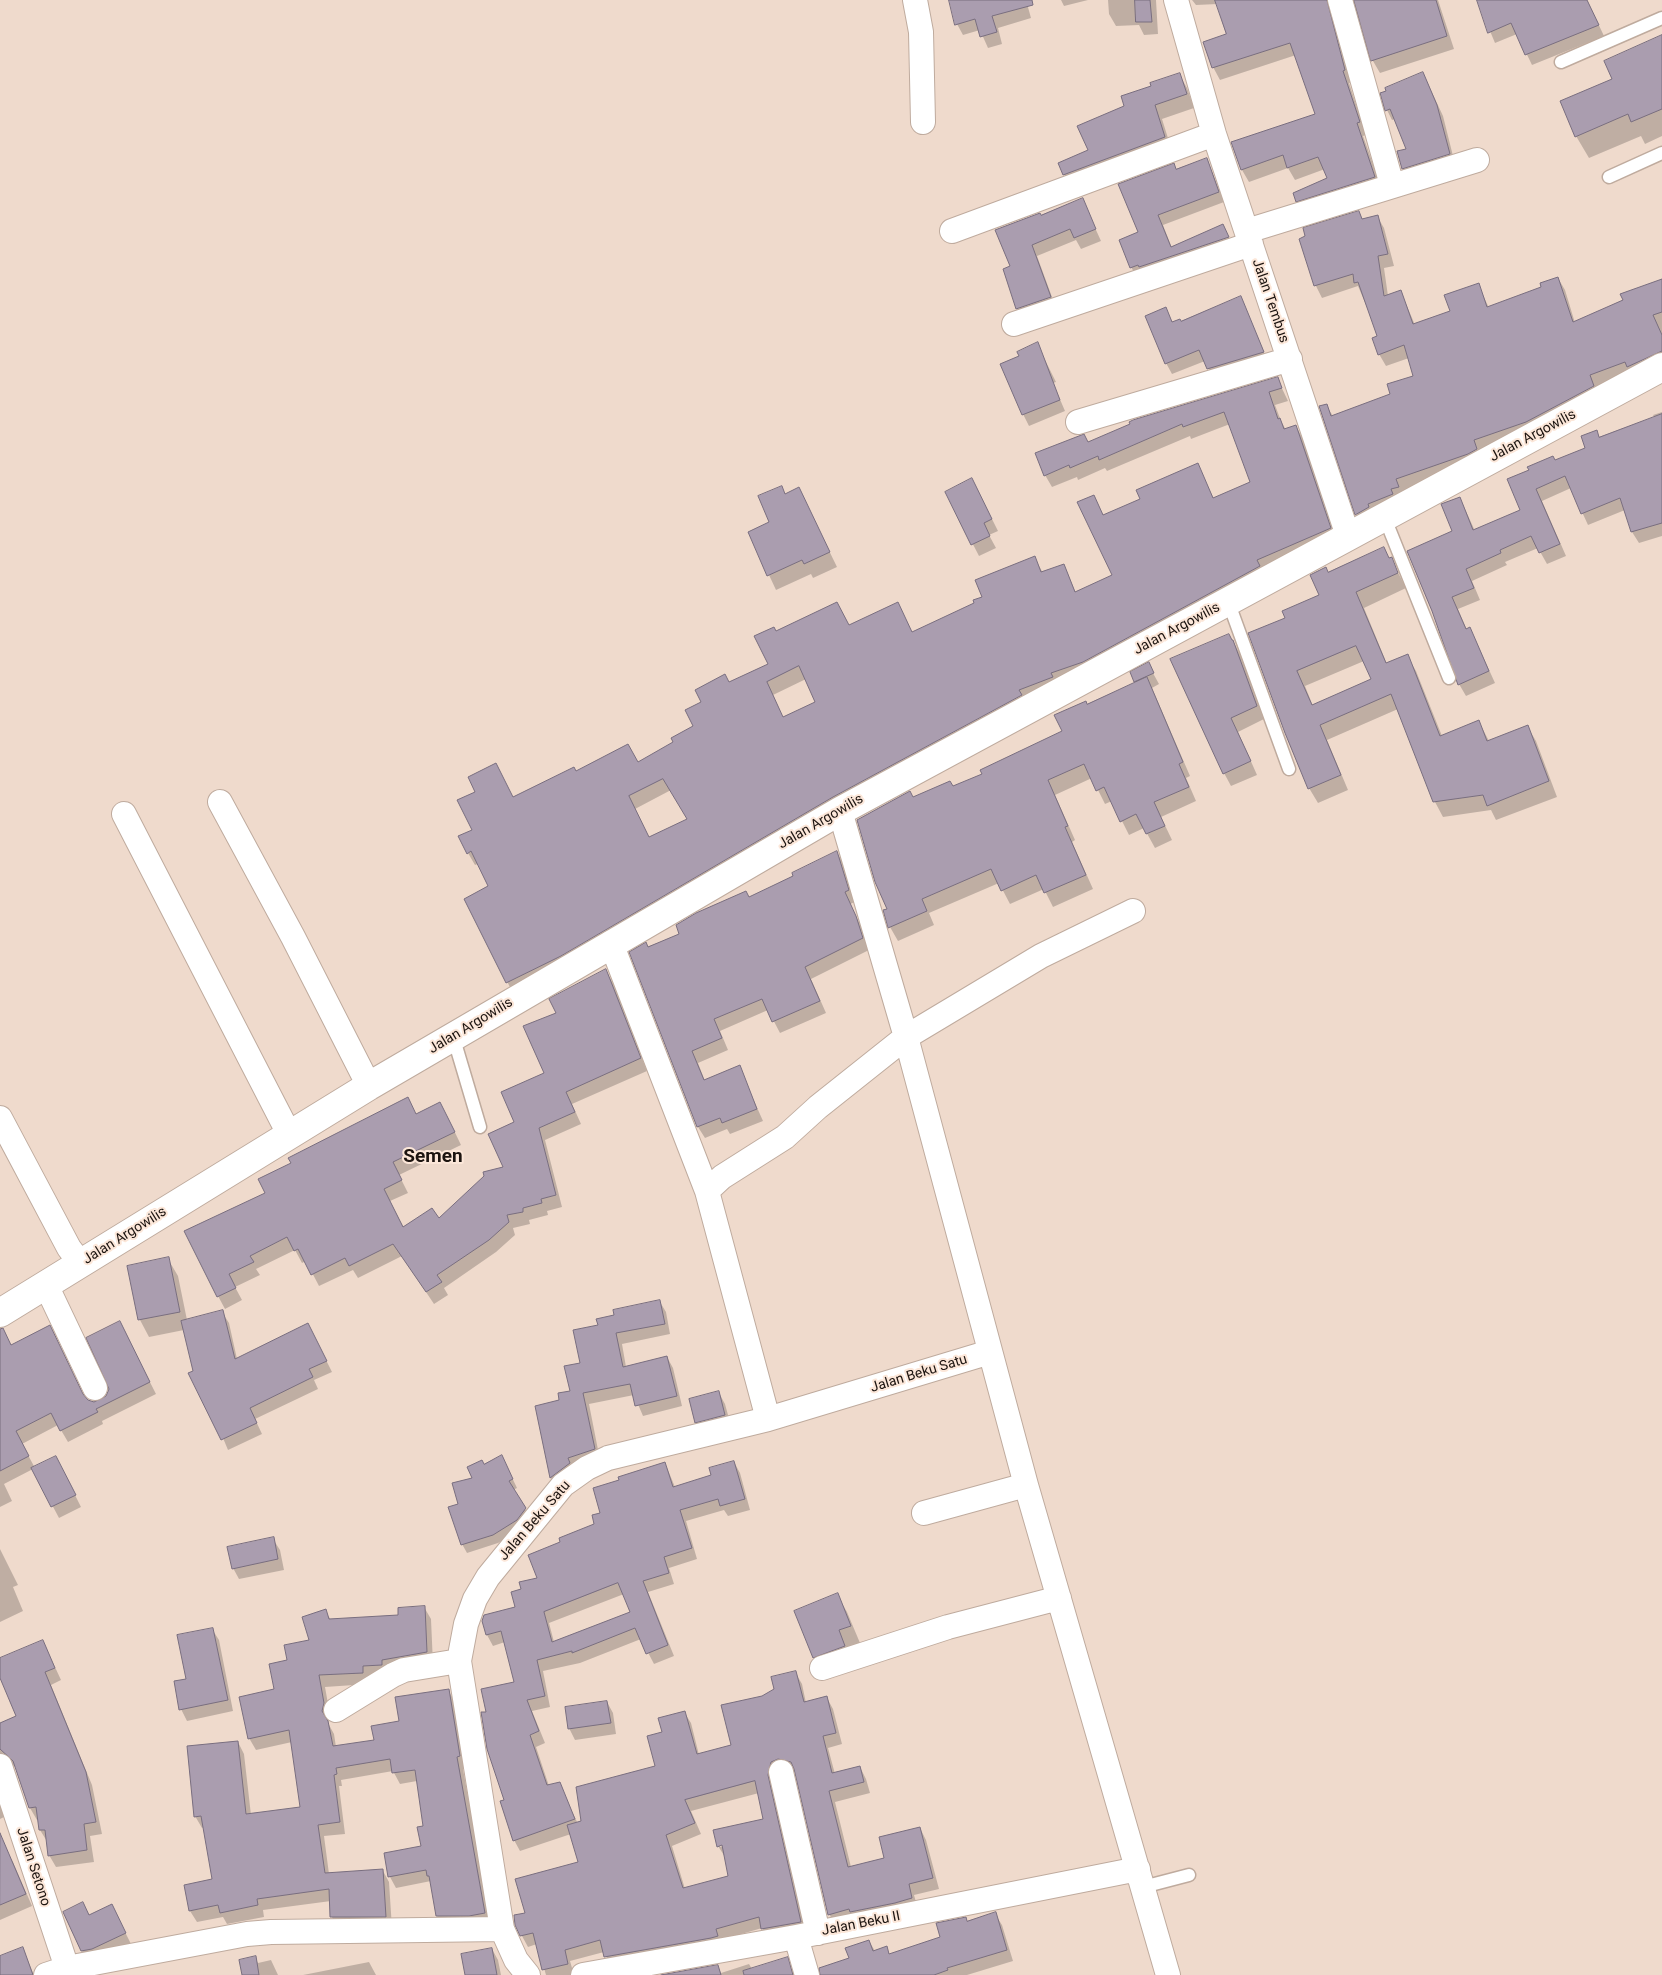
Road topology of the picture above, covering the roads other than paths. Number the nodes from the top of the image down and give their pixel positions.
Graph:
1 (915, 0) edge
2 (1176, 0) edge
3 (1340, 0) edge
4 (1662, 18) edge
5 (1561, 62) dead end
6 (923, 122) dead end
7 (1214, 134) junction
8 (1662, 153) edge
9 (1476, 160) dead end
10 (1609, 177) dead end
11 (1392, 185) junction
12 (952, 231) dead end
13 (1249, 238) junction
14 (1014, 324) dead end
15 (1290, 359) junction
16 (1662, 367) edge
17 (1078, 422) dead end
18 (1384, 516) junction
19 (1348, 536) junction
20 (1228, 601) junction
21 (1449, 678) dead end
22 (1289, 769) dead end
23 (220, 802) dead end
24 (840, 811) junction
25 (124, 814) dead end
26 (1133, 911) dead end
27 (611, 943) junction
28 (453, 1036) junction
29 (906, 1037) junction
30 (369, 1086) junction
31 (0, 1118) edge
32 (480, 1127) dead end
33 (289, 1134) junction
34 (707, 1191) junction
35 (81, 1264) junction
36 (46, 1285) junction
37 (0, 1313) edge
38 (990, 1352) junction
39 (94, 1388) dead end
40 (768, 1419) junction
41 (1026, 1485) junction
42 (924, 1513) dead end
43 (1059, 1598) junction
44 (460, 1661) junction
45 (822, 1668) dead end
46 (336, 1710) dead end
47 (0, 1766) edge
48 (781, 1772) dead end
49 (1189, 1875) dead end
50 (1141, 1878) junction
51 (502, 1929) junction
52 (807, 1935) junction
53 (56, 1971) edge
54 (528, 1975) edge
55 (583, 1975) edge
56 (807, 1975) edge
57 (1168, 1975) edge

1 - 6 street
2 - 7 street, Jalan Tembus
3 - 11 street
4 - 5 lane
7 - 12 street
7 - 13 street, Jalan Tembus
8 - 10 lane
9 - 11 street
11 - 13 street
13 - 14 street
13 - 15 street, Jalan Tembus
15 - 17 street
15 - 19 street, Jalan Tembus
16 - 18 street, Jalan Argowilis
18 - 19 street, Jalan Argowilis
18 - 21 lane
19 - 20 street, Jalan Argowilis
20 - 22 lane
20 - 24 street, Jalan Argowilis
23 - 30 street
24 - 27 street, Jalan Argowilis
24 - 29 street
25 - 33 street
26 - 29 street
27 - 28 street, Jalan Argowilis
27 - 34 street
28 - 30 street, Jalan Argowilis
28 - 32 lane
29 - 34 street
29 - 38 street
30 - 33 street, Jalan Argowilis
31 - 35 street
33 - 35 street, Jalan Argowilis
34 - 40 street
35 - 36 street, Jalan Argowilis
36 - 37 street, Jalan Argowilis
36 - 39 street
38 - 40 street, Jalan Beku Satu
38 - 41 street
40 - 44 street, Jalan Beku Satu
41 - 42 street
41 - 43 street
43 - 45 street
43 - 50 street
44 - 46 street
44 - 51 street, Jalan Beku Satu
47 - 53 street, Jalan Setono
48 - 52 street
49 - 50 lane
50 - 52 street, Jalan Beku II
50 - 57 street
51 - 53 street
51 - 54 street
52 - 55 street, Jalan Beku II
52 - 56 street

